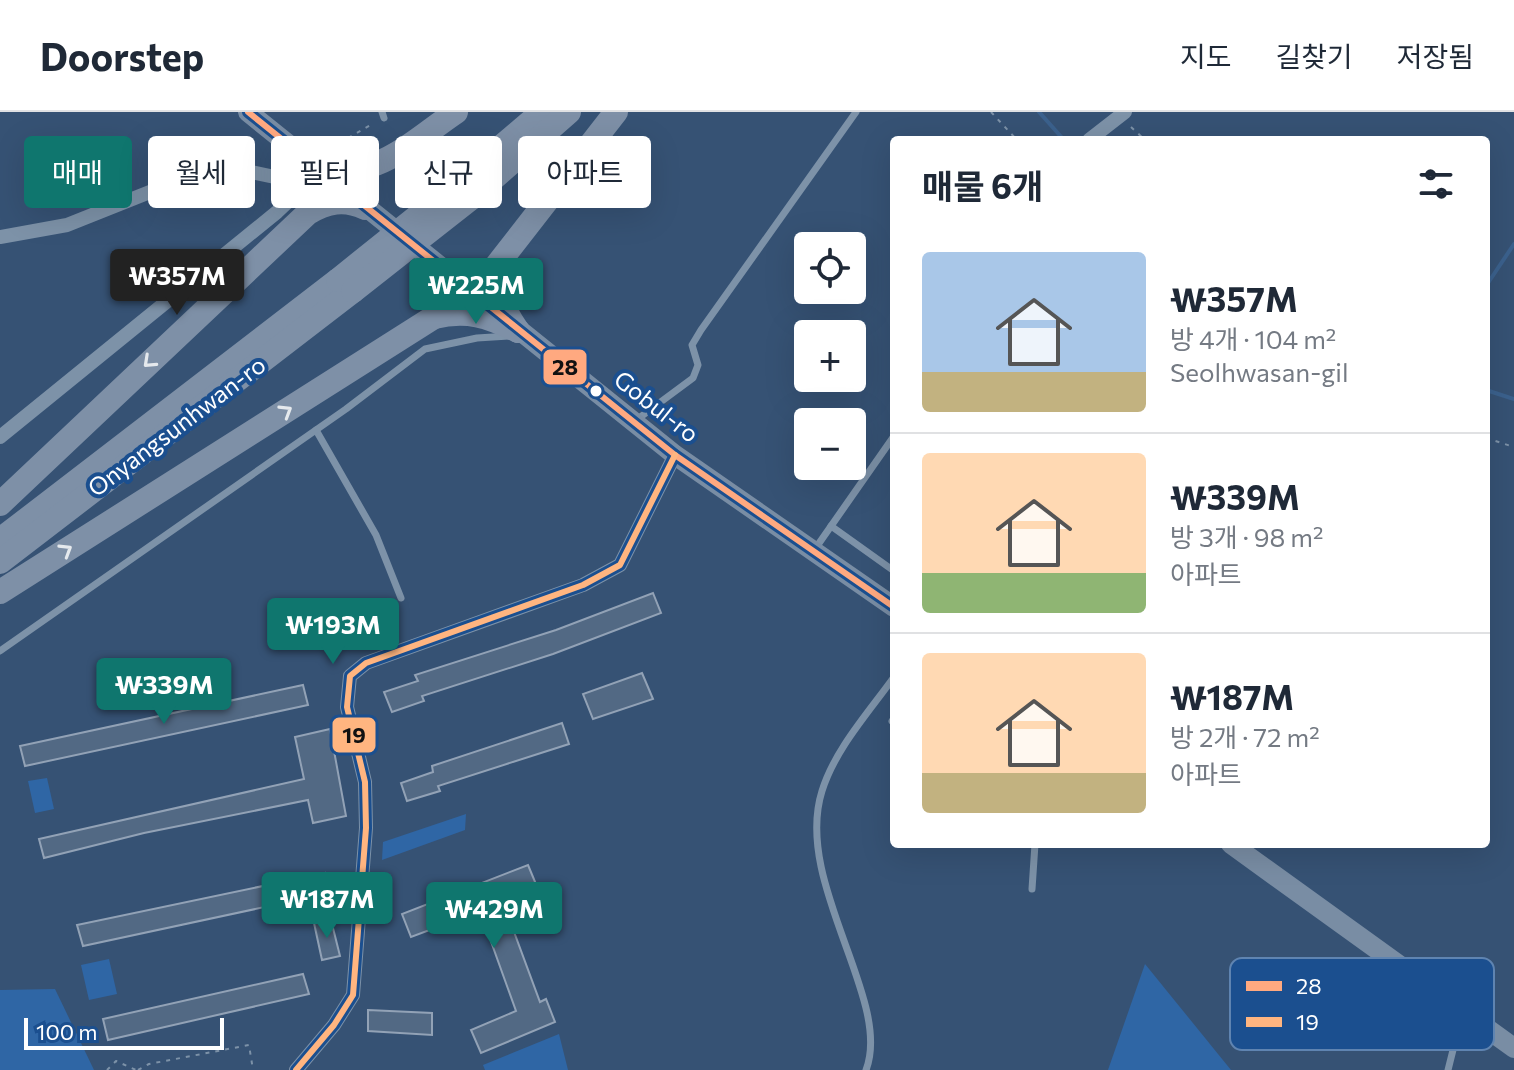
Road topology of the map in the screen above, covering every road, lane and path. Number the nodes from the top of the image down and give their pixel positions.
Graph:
1 (248, 112) edge
2 (456, 112) edge
3 (542, 112) edge
4 (569, 112) edge
5 (616, 112) edge
6 (856, 112) edge
7 (991, 112) edge
8 (1125, 112) edge
9 (383, 115) edge
10 (271, 136) edge
11 (349, 136) edge
12 (1013, 136) edge
13 (1095, 136) edge
14 (502, 152) edge
15 (502, 163) edge
16 (379, 164) edge
17 (271, 171) edge
18 (280, 208) edge
19 (310, 208) edge
20 (322, 208) edge
21 (365, 208) edge
22 (443, 208) edge
23 (308, 213) junction
24 (0, 237) edge
25 (508, 254) junction
26 (346, 286) junction
27 (462, 287) junction
28 (434, 317) junction
29 (520, 333) junction
30 (633, 422) junction
31 (316, 430) junction
32 (0, 437) edge
33 (1490, 439) edge
34 (890, 442) edge
35 (1514, 447) edge
36 (675, 455) junction
37 (0, 504) edge
38 (831, 526) junction
39 (0, 540) edge
40 (813, 551) junction
41 (0, 562) edge
42 (890, 568) edge
43 (0, 592) edge
44 (401, 598) dead end
45 (890, 604) edge
46 (0, 651) edge
47 (890, 682) edge
48 (1035, 848) edge
49 (1237, 848) edge
50 (1032, 889) dead end
51 (1389, 958) edge
52 (1494, 1033) edge
53 (1513, 1045) edge
54 (1453, 1050) edge
55 (107, 1070) edge
56 (137, 1070) edge
57 (253, 1070) edge
58 (296, 1070) edge
59 (866, 1070) edge
60 (1448, 1070) edge

1 - 10 main road, Gobul-ro
2 - 16 highway
3 - 14 highway
4 - 15 highway
5 - 25 highway
6 - 30 lane
7 - 12 path
8 - 13 street
9 - 11 path
17 - 24 street
18 - 32 street
19 - 23 highway
20 - 23 highway
21 - 27 main road, Gobul-ro
22 - 26 highway, bridge
23 -> 37 highway
25 - 27 highway
25 - 29 highway
26 - 39 highway, Onyangsunhwan-ro
26 - 41 highway, Onyangsunhwan-ro
27 - 28 highway
27 - 29 main road, Gobul-ro
28 - 29 highway
43 -> 28 highway
29 - 30 main road, Gobul-ro
29 - 31 lane
30 - 36 main road, Gobul-ro
31 - 44 lane
31 - 46 lane
33 - 35 path
34 - 38 lane
36 - 40 main road, Gobul-ro
36 - 58 street
38 - 40 lane
38 - 42 lane
40 - 45 main road, Gobul-ro
47 - 59 lane
48 - 50 lane
49 - 51 main road
52 - 53 main road
54 - 60 lane
55 - 56 path
56 - 57 path

